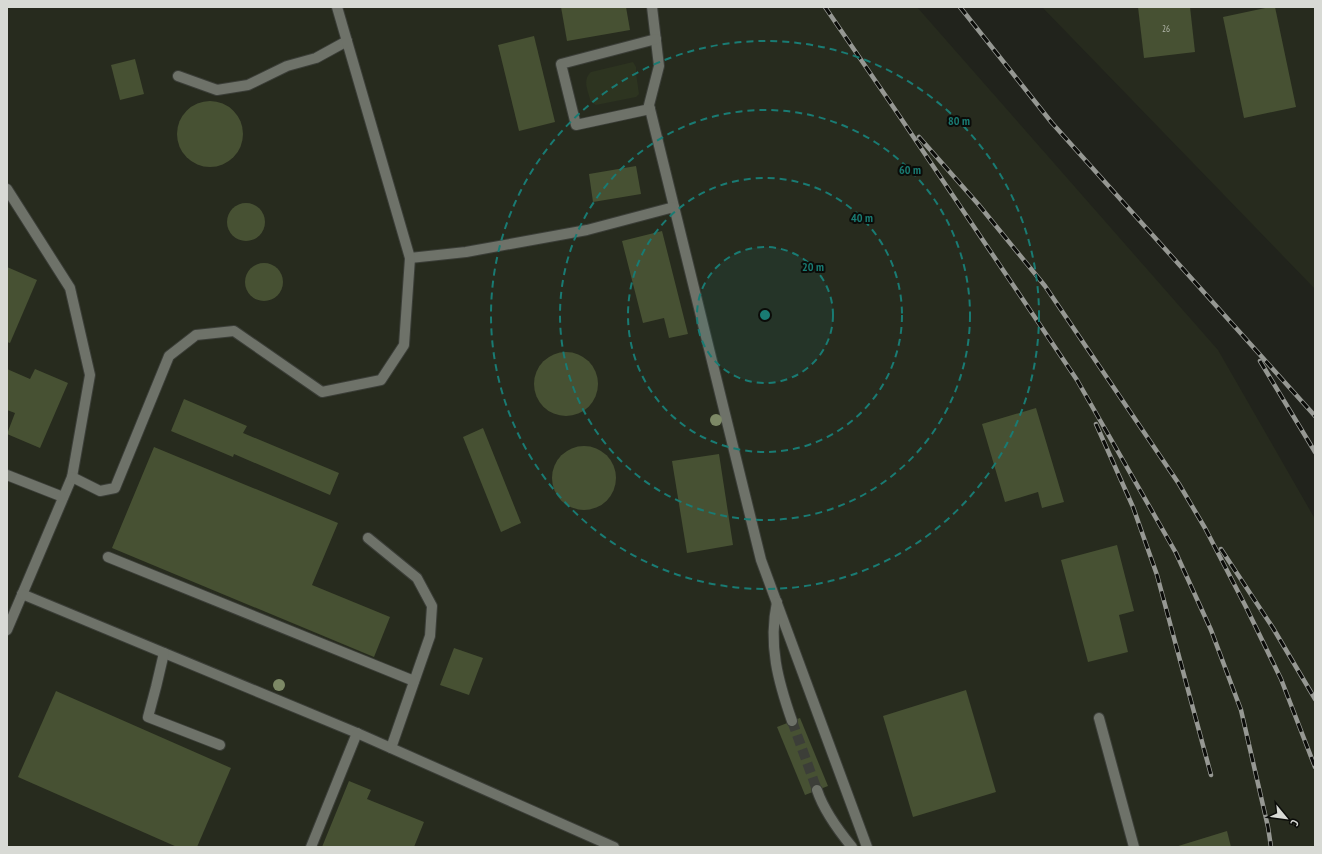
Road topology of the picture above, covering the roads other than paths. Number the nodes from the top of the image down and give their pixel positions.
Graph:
1 (337, 7) edge
2 (652, 7) edge
3 (656, 39) junction
4 (346, 40) junction
5 (178, 76) dead end
6 (650, 109) junction
7 (7, 189) edge
8 (674, 206) junction
9 (410, 258) junction
10 (7, 475) edge
11 (72, 477) junction
12 (63, 497) junction
13 (368, 538) dead end
14 (108, 557) dead end
15 (22, 594) junction
16 (777, 602) junction
17 (7, 630) edge
18 (164, 653) junction
19 (414, 681) junction
20 (1099, 718) dead end
21 (792, 721) tunnel mouth
22 (357, 733) junction
23 (220, 745) dead end
24 (391, 748) junction
25 (817, 790) tunnel mouth
26 (311, 847) edge
27 (614, 847) edge
28 (852, 847) edge
29 (868, 847) edge
30 (1134, 847) edge

1 - 4 lane
2 - 3 lane
3 - 6 lane
3 - 6 lane
4 - 5 lane
4 - 9 lane
6 - 8 lane
7 - 11 lane
8 - 9 lane
8 - 16 lane
9 - 11 lane
10 - 12 lane
11 - 12 lane
12 - 15 lane
13 - 19 lane
14 - 19 lane
15 - 17 lane
15 - 18 lane
16 - 21 lane
16 - 29 lane
18 - 22 lane
18 - 23 lane
19 - 24 lane
20 - 30 lane
22 - 24 lane
22 - 26 lane
24 - 27 lane
25 - 28 lane

